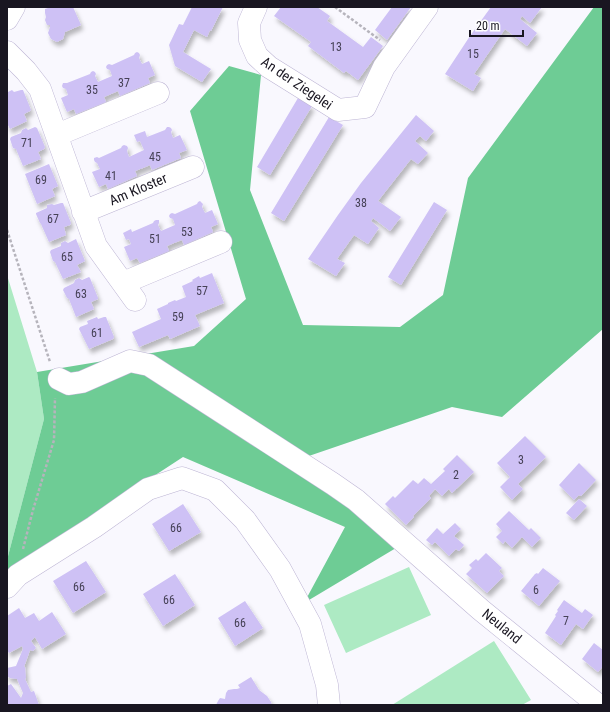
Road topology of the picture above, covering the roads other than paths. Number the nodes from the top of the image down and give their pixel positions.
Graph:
1 (14, 7) edge
2 (256, 7) edge
3 (427, 7) edge
4 (7, 19) edge
5 (7, 52) edge
6 (158, 93) dead end
7 (57, 135) junction
8 (193, 167) dead end
9 (83, 212) junction
10 (221, 242) dead end
11 (123, 283) junction
12 (135, 300) dead end
13 (59, 378) road end
14 (13, 581) edge
15 (329, 705) edge
16 (598, 705) edge

1 - 4 street
2 - 3 street, An der Ziegelei
5 - 7 street
6 - 7 street
7 - 9 street
8 - 9 street, Am Kloster
9 - 11 street
10 - 11 street
11 - 12 street
13 - 16 street, Neuland
14 - 15 street

